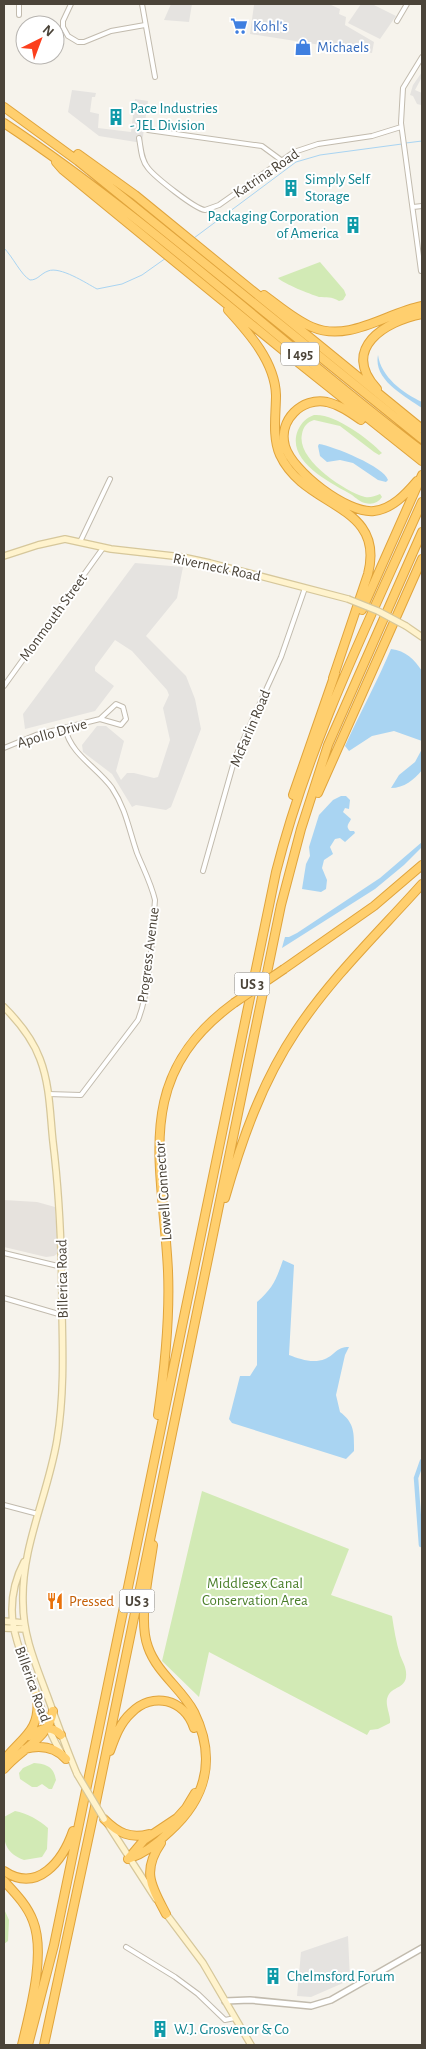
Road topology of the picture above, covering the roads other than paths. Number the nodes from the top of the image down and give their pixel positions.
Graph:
1 (18, 4) edge
2 (71, 4) edge
3 (142, 4) edge
4 (407, 4) edge
5 (19, 15) dead end
6 (397, 21) dead end
7 (145, 25) junction
8 (422, 57) edge
9 (155, 77) dead end
10 (4, 108) edge
11 (4, 122) edge
12 (31, 126) junction
13 (401, 127) junction
14 (148, 130) dead end
15 (139, 138) dead end
16 (50, 154) junction
17 (281, 160) junction
18 (422, 206) edge
19 (413, 207) junction
20 (421, 250) edge
21 (216, 261) junction
22 (421, 271) edge
23 (218, 296) junction
24 (422, 306) edge
25 (422, 314) edge
26 (408, 418) junction
27 (422, 429) edge
28 (422, 439) edge
29 (421, 455) edge
30 (422, 474) edge
31 (110, 479) dead end
32 (422, 502) edge
33 (422, 532) edge
34 (80, 542) junction
35 (103, 548) junction
36 (4, 556) edge
37 (422, 559) edge
38 (305, 588) junction
39 (422, 637) edge
40 (333, 678) junction
41 (4, 686) edge
42 (100, 719) junction
43 (65, 728) junction
44 (4, 748) edge
45 (301, 829) junction
46 (280, 857) junction
47 (422, 865) edge
48 (203, 871) dead end
49 (422, 884) edge
50 (4, 1007) edge
51 (48, 1094) junction
52 (4, 1253) edge
53 (208, 1255) junction
54 (62, 1268) junction
55 (4, 1298) edge
56 (62, 1315) junction
57 (161, 1484) junction
58 (148, 1486) junction
59 (4, 1505) edge
60 (38, 1514) junction
61 (25, 1560) junction
62 (4, 1621) edge
63 (14, 1625) junction
64 (24, 1626) junction
65 (4, 1628) edge
66 (37, 1696) junction
67 (53, 1712) junction
68 (49, 1727) junction
69 (61, 1734) junction
70 (22, 1741) junction
71 (21, 1751) junction
72 (66, 1759) junction
73 (4, 1760) edge
74 (4, 1769) edge
75 (77, 1774) junction
76 (101, 1776) junction
77 (83, 1800) junction
78 (104, 1819) junction
79 (154, 1833) junction
80 (166, 1835) junction
81 (128, 1859) junction
82 (4, 1871) edge
83 (4, 1881) edge
84 (166, 1914) junction
85 (126, 1947) dead end
86 (422, 1948) edge
87 (225, 2001) junction
88 (235, 2018) junction
89 (22, 2045) edge
90 (28, 2045) edge
91 (44, 2045) edge
92 (251, 2045) edge

1 - 5 street
2 - 7 street
3 - 7 street
4 - 6 street
7 - 9 street
8 - 13 street
10 - 12 highway, I 495
11 - 16 highway, I 495
12 - 21 highway
12 - 28 highway, I 495
13 - 17 street, Katrina Road
13 - 19 street
14 - 17 street
15 - 17 street, Katrina Road
16 - 23 highway
16 - 29 highway, I 495
18 - 19 street
19 - 20 street
20 - 22 street
21 - 24 highway
21 - 26 highway
23 - 29 highway
23 - 40 highway
25 - 26 highway
26 - 27 highway
29 - 30 highway
30 - 40 highway
31 - 34 street
32 - 46 highway, US 3
33 - 45 highway, US 3
34 - 35 main road, Riverneck Road
34 - 36 main road, Riverneck Road
35 - 38 main road, Riverneck Road
35 - 41 street, Monmouth Street
37 - 45 highway
38 - 39 main road, Riverneck Road, bridge
38 - 48 street, McFarlin Road
40 - 46 highway
42 - 42 street, Apollo Drive
42 - 43 street, Apollo Drive
43 - 44 street, Apollo Drive
43 - 51 street, Progress Avenue
45 - 53 highway, US 3
46 - 58 highway, US 3
47 - 58 highway, Lowell Connector, bridge
49 - 53 highway
50 - 51 main road, Billerica Road
51 - 54 main road, Billerica Road
52 - 54 street
53 - 57 highway, US 3
54 - 56 main road, Billerica Road
55 - 56 street
56 - 60 main road, Billerica Road
57 - 76 highway, US 3
57 - 80 highway
58 - 77 highway, US 3
59 - 60 street
60 - 61 main road, Billerica Road
61 - 63 main road, Billerica Road
61 - 64 main road, Billerica Road
62 - 63 main road
63 - 64 main road
63 - 65 main road
63 - 66 main road, Billerica Road
64 - 67 main road, Billerica Road
66 - 68 main road, Billerica Road
66 - 70 highway
67 - 68 highway
67 - 69 main road, Billerica Road
68 - 69 highway
68 - 70 highway
68 - 71 highway
68 - 72 main road, Billerica Road
69 - 75 main road, Billerica Road
70 - 73 highway
71 - 72 highway
71 - 74 highway
72 - 75 main road, Billerica Road
75 - 78 main road, Billerica Road, bridge
76 - 79 highway
76 - 91 highway, US 3
77 - 82 highway
77 - 90 highway, US 3
78 - 79 highway
78 - 81 main road, Billerica Road
79 - 81 highway
80 - 81 highway
80 - 84 highway
81 - 84 main road, Billerica Road
83 - 89 highway
84 - 87 main road, Billerica Road
85 - 88 street
86 - 87 street
87 - 88 main road, Billerica Road
88 - 92 main road, Billerica Road

